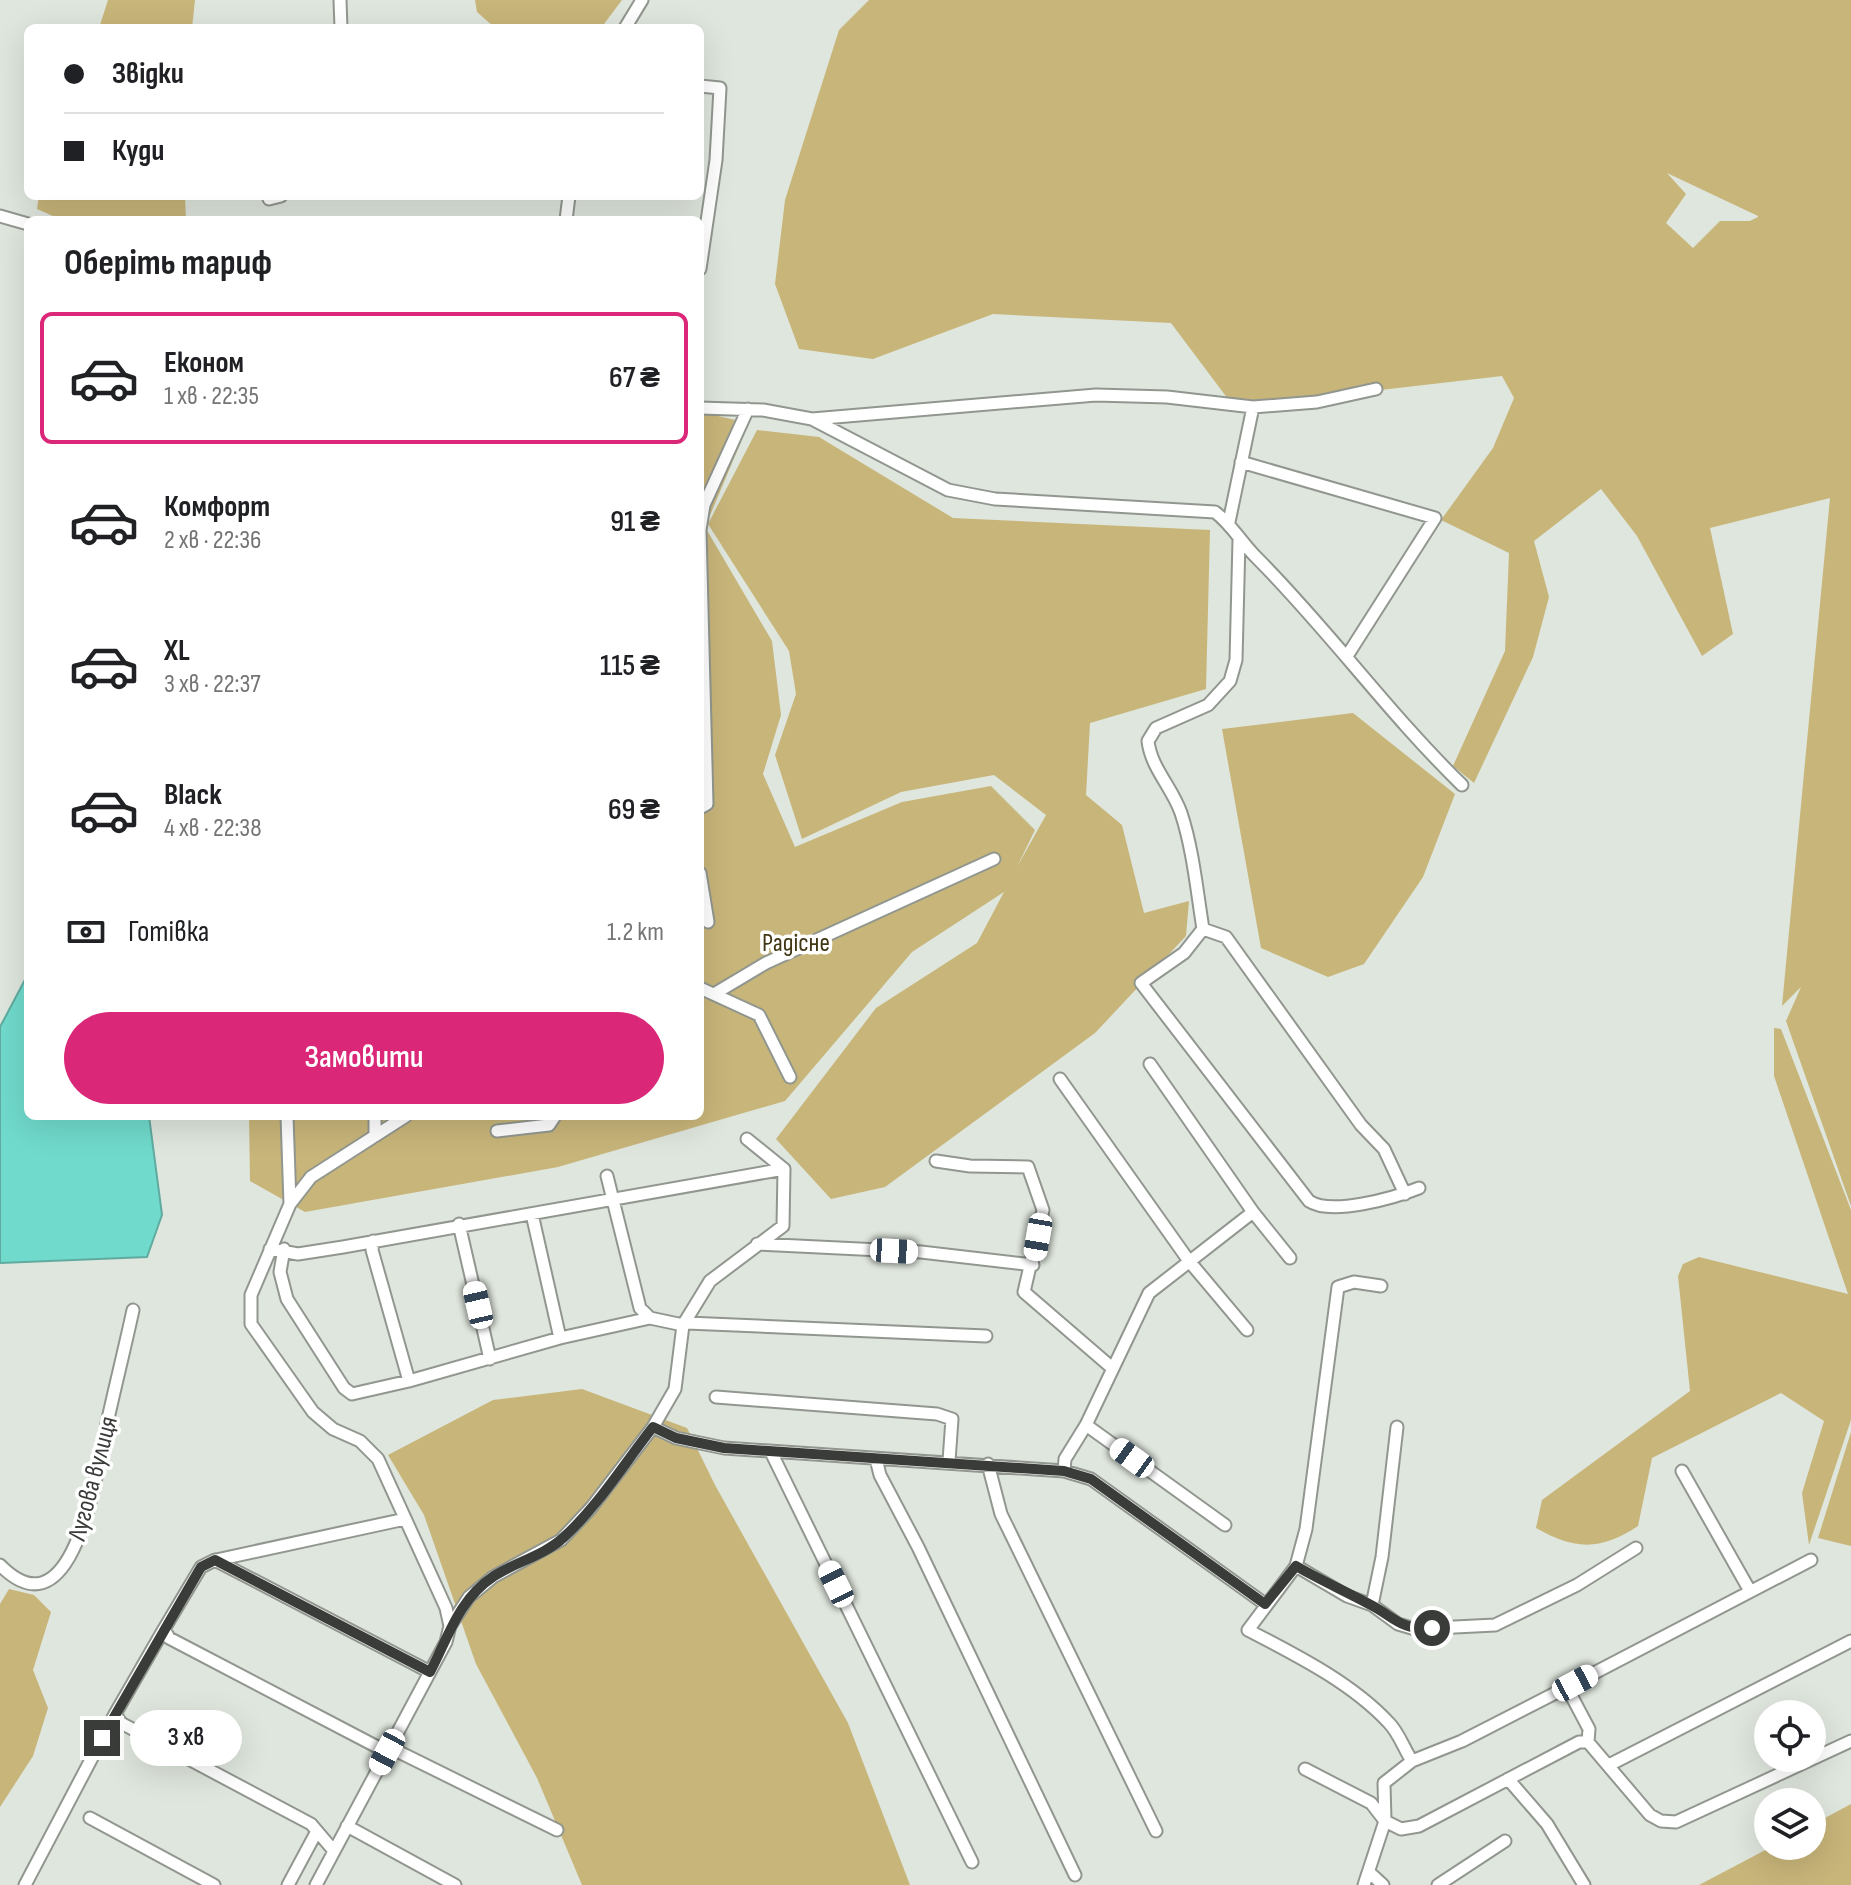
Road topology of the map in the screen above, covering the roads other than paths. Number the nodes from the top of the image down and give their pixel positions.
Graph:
1 (340, 0) edge
2 (642, 0) edge
3 (341, 24) edge
4 (627, 24) edge
5 (704, 86) edge
6 (0, 216) edge
7 (24, 223) edge
8 (704, 242) edge
9 (1376, 389) dead end
10 (1253, 407) junction
11 (704, 408) edge
12 (748, 409) junction
13 (812, 419) junction
14 (1241, 462) junction
15 (704, 505) edge
16 (1229, 522) junction
17 (1239, 540) junction
18 (1347, 656) junction
19 (704, 687) edge
20 (1462, 785) dead end
21 (704, 806) edge
22 (994, 859) dead end
23 (704, 898) edge
24 (708, 922) dead end
25 (1203, 929) junction
26 (704, 990) edge
27 (714, 994) junction
28 (1150, 1064) dead end
29 (790, 1077) dead end
30 (1060, 1079) dead end
31 (287, 1120) edge
32 (375, 1120) edge
33 (400, 1120) edge
34 (552, 1120) edge
35 (497, 1131) dead end
36 (375, 1136) junction
37 (747, 1139) dead end
38 (936, 1161) dead end
39 (784, 1169) junction
40 (607, 1176) dead end
41 (1419, 1188) dead end
42 (1405, 1194) junction
43 (612, 1198) junction
44 (290, 1204) junction
45 (1253, 1212) junction
46 (532, 1214) junction
47 (459, 1224) junction
48 (373, 1241) junction
49 (756, 1244) junction
50 (270, 1249) junction
51 (284, 1249) junction
52 (1290, 1258) dead end
53 (1189, 1261) junction
54 (1033, 1265) junction
55 (1381, 1286) dead end
56 (133, 1310) dead end
57 (650, 1318) junction
58 (685, 1324) junction
59 (1247, 1330) dead end
60 (986, 1336) dead end
61 (560, 1338) junction
62 (490, 1359) junction
63 (1111, 1367) junction
64 (409, 1381) junction
65 (716, 1397) dead end
66 (1086, 1425) junction
67 (653, 1427) junction
68 (1397, 1427) dead end
69 (771, 1452) junction
70 (876, 1459) junction
71 (949, 1461) junction
72 (988, 1464) junction
73 (1064, 1471) junction
74 (1682, 1471) dead end
75 (405, 1519) junction
76 (1225, 1525) dead end
77 (1636, 1548) dead end
78 (215, 1560) junction
79 (1811, 1560) dead end
80 (1296, 1566) junction
81 (2, 1573) edge
82 (1750, 1591) junction
83 (1265, 1604) junction
84 (1372, 1605) junction
85 (450, 1626) junction
86 (164, 1629) junction
87 (1851, 1641) edge
88 (430, 1672) junction
89 (1575, 1683) junction
90 (115, 1714) junction
91 (1851, 1741) edge
92 (1588, 1742) junction
93 (387, 1752) junction
94 (1412, 1761) junction
95 (1609, 1765) junction
96 (1305, 1769) dead end
97 (1508, 1779) junction
98 (90, 1818) dead end
99 (1385, 1821) junction
100 (347, 1826) junction
101 (557, 1830) dead end
102 (317, 1831) junction
103 (1156, 1831) dead end
104 (1505, 1841) dead end
105 (334, 1851) junction
106 (972, 1862) dead end
107 (1370, 1873) junction
108 (1075, 1875) dead end
109 (25, 1885) edge
110 (214, 1885) edge
111 (288, 1885) edge
112 (316, 1885) edge
113 (455, 1885) edge
114 (1364, 1885) edge
115 (1383, 1885) edge
116 (1438, 1885) edge
117 (1584, 1885) edge

1 - 3 street
2 - 4 street
5 - 8 street
6 - 7 street
9 - 10 street
10 - 13 street
10 - 14 street
11 - 12 street
12 - 13 street
12 - 15 street
13 - 16 street
14 - 16 street
14 - 18 street
16 - 17 street
17 - 18 street
17 - 25 street
18 - 20 street
19 - 21 street
22 - 27 street
23 - 24 street
25 - 42 street
25 - 42 street
26 - 27 street
27 - 29 street
28 - 45 street
30 - 53 street
31 - 44 street
32 - 36 street
33 - 36 street
34 - 35 street
36 - 44 street
37 - 39 street
38 - 54 street
39 - 43 street
39 - 49 street
40 - 43 street
41 - 42 street
43 - 46 street
43 - 57 street
44 - 50 street
45 - 52 street
45 - 53 street
46 - 47 street
46 - 61 street
47 - 48 street
47 - 62 street
48 - 51 street
48 - 64 street
49 - 54 street
49 - 58 street
50 - 51 street
50 - 75 street
51 - 64 street
53 - 59 street
53 - 63 street
54 - 63 street
55 - 80 street
56 - 81 street, Лугова вулиця
57 - 58 street
57 - 61 street
58 - 60 street
58 - 67 street
61 - 62 street
62 - 64 street
63 - 66 street
65 - 71 street
66 - 73 street
66 - 76 street
67 - 69 street
67 - 85 street
68 - 84 street
69 - 70 street
69 - 106 street
70 - 71 street
70 - 108 street
71 - 72 street
72 - 73 street
72 - 103 street
73 - 83 street
74 - 82 street
75 - 78 street
75 - 85 street
77 - 84 street
78 - 86 street
78 - 88 street
79 - 82 street
80 - 83 street
80 - 84 street
82 - 89 street
83 - 94 street
85 - 88 street
86 - 90 street
86 - 93 street
87 - 95 street
88 - 93 street
89 - 92 street
89 - 94 street
90 - 102 street
90 - 109 street
91 - 95 street
92 - 95 street
92 - 97 street
93 - 100 street
93 - 101 street
94 - 99 street
96 - 99 street
97 - 99 street
97 - 117 street
98 - 110 street
99 - 107 street
100 - 105 street
100 - 113 street
102 - 105 street
102 - 111 street
104 - 116 street
105 - 112 street
107 - 114 street
107 - 115 street

